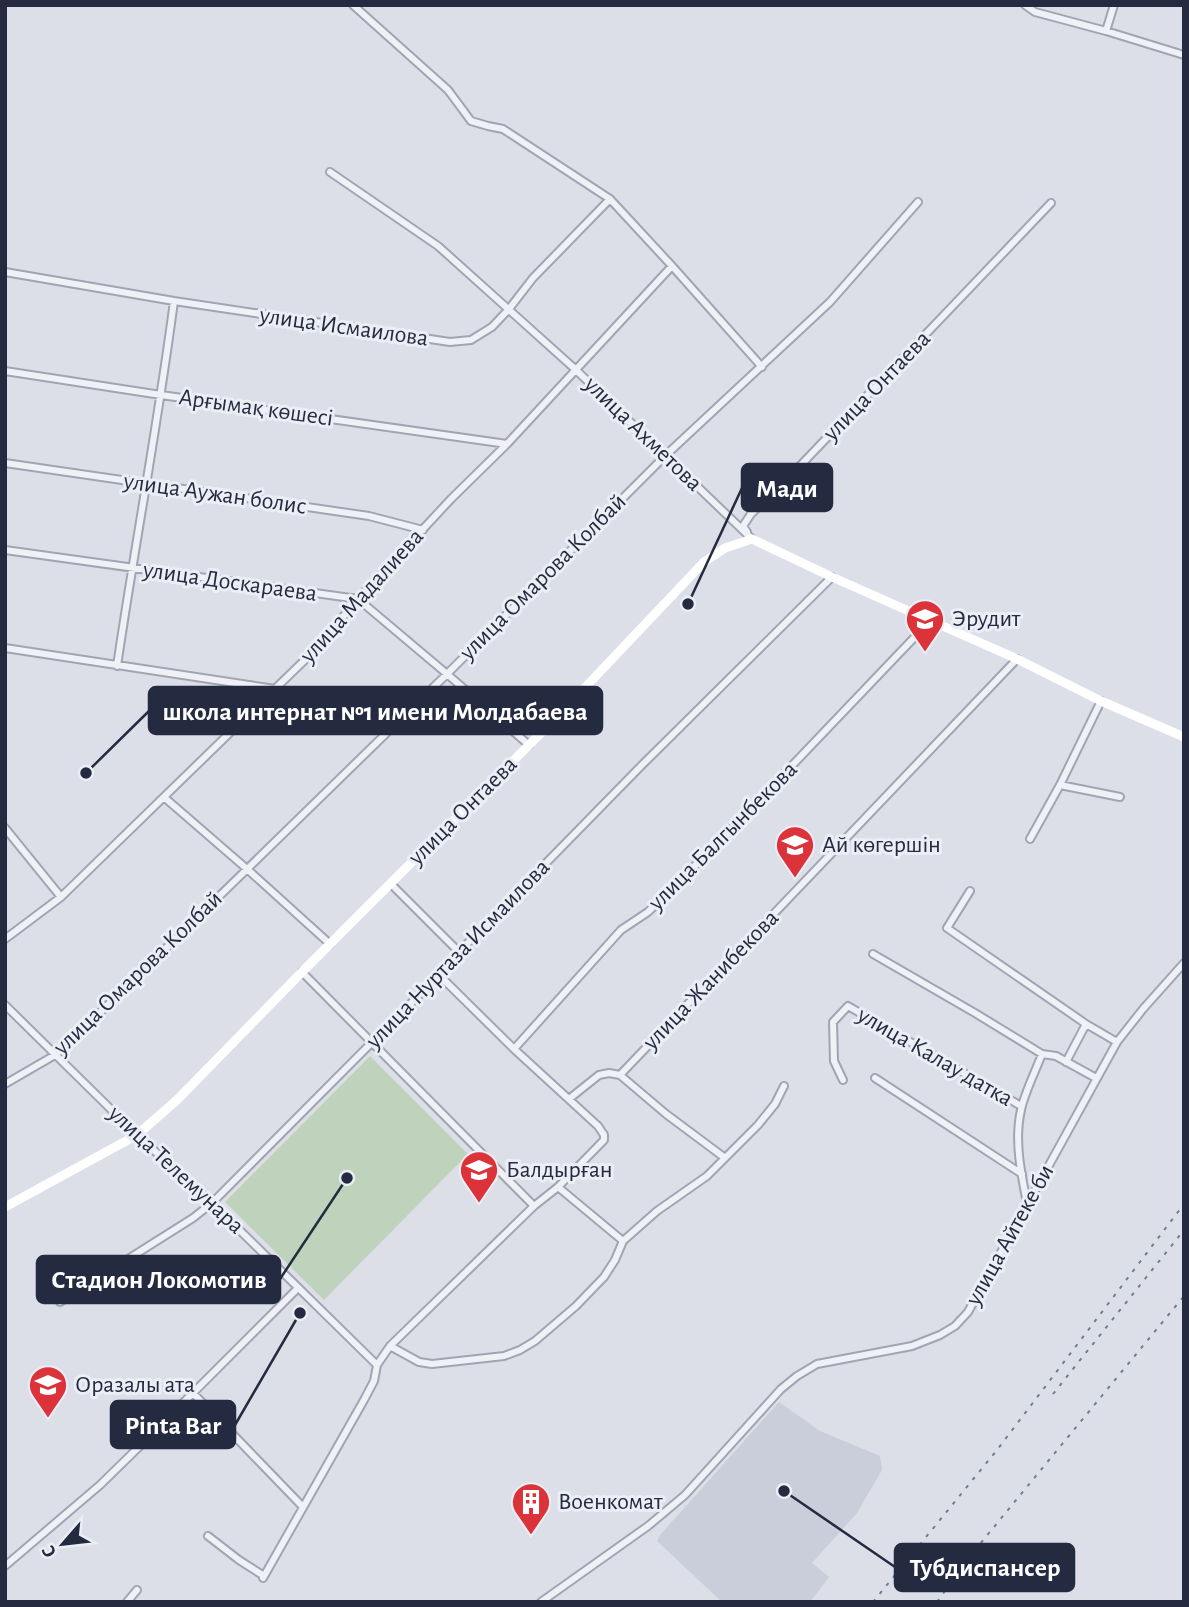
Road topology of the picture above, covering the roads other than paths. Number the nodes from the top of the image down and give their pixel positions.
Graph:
1 (353, 5) edge
2 (1025, 5) edge
3 (1114, 5) edge
4 (1105, 31) junction
5 (1184, 55) edge
6 (330, 172) dead end
7 (610, 199) junction
8 (918, 202) dead end
9 (1051, 203) dead end
10 (672, 266) junction
11 (5, 272) edge
12 (174, 301) junction
13 (509, 309) junction
14 (762, 367) junction
15 (575, 369) junction
16 (5, 371) edge
17 (161, 395) junction
18 (507, 444) junction
19 (666, 455) junction
20 (5, 463) edge
21 (147, 484) junction
22 (423, 530) junction
23 (752, 539) junction
24 (5, 550) edge
25 (132, 568) junction
26 (832, 577) junction
27 (358, 600) junction
28 (931, 620) junction
29 (5, 648) edge
30 (1017, 659) junction
31 (117, 666) junction
32 (447, 674) junction
33 (275, 689) junction
34 (1101, 701) junction
35 (1184, 737) edge
36 (529, 745) junction
37 (1060, 785) junction
38 (1120, 797) dead end
39 (165, 798) junction
40 (5, 828) edge
41 (1030, 839) dead end
42 (247, 869) junction
43 (391, 884) junction
44 (970, 891) dead end
45 (61, 898) junction
46 (5, 939) edge
47 (330, 944) junction
48 (459, 952) junction
49 (873, 954) dead end
50 (1184, 963) edge
51 (302, 972) junction
52 (439, 975) junction
53 (5, 1005) edge
54 (1086, 1024) junction
55 (372, 1042) junction
56 (1117, 1042) junction
57 (514, 1049) junction
58 (1042, 1054) junction
59 (55, 1055) junction
60 (1066, 1062) junction
61 (620, 1075) junction
62 (875, 1078) dead end
63 (1096, 1078) junction
64 (843, 1080) dead end
65 (5, 1084) edge
66 (784, 1086) dead end
67 (569, 1099) junction
68 (1021, 1107) junction
69 (137, 1135) junction
70 (725, 1158) junction
71 (1021, 1174) junction
72 (558, 1187) junction
73 (212, 1203) junction
74 (1027, 1203) junction
75 (534, 1206) junction
76 (5, 1207) edge
77 (623, 1241) junction
78 (298, 1288) junction
79 (60, 1301) dead end
80 (390, 1346) junction
81 (377, 1365) junction
82 (193, 1393) junction
83 (302, 1506) junction
84 (208, 1536) dead end
85 (5, 1566) edge
86 (137, 1590) dead end
87 (127, 1602) edge
88 (541, 1602) edge

1 - 7 street
2 - 4 street
3 - 4 street
4 - 5 street
6 - 13 street, улица Ахметова
7 - 10 street
7 - 13 street, улица Исмаилова
8 - 14 street, улица Омарова Колбай
9 - 23 street, улица Онтаева
10 - 14 street
10 - 15 street, улица Мадалиева
11 - 12 street, улица Исмаилова
12 - 13 street, улица Исмаилова
12 - 17 street
13 - 15 street, улица Ахметова
14 - 19 street, улица Омарова Колбай
15 - 18 street, улица Мадалиева
15 - 19 street, улица Ахметова
16 - 17 street, Арғымақ көшесі
17 - 18 street, Арғымақ көшесі
17 - 21 street
18 - 22 street, улица Мадалиева
19 - 23 street, улица Ахметова
19 - 32 street, улица Омарова Колбай
20 - 21 street, улица Аужан болис
21 - 22 street, улица Аужан болис
21 - 25 street
22 - 27 street, улица Мадалиева
23 - 26 main road, улица Ахметова
23 - 36 main road, улица Онтаева
24 - 25 street, улица Доскараева
25 - 27 street, улица Доскараева
25 - 31 street
26 - 28 main road, улица Ахметова
26 - 48 street, улица Нуртаза Исмаилова
27 - 32 street
27 - 33 street, улица Мадалиева
28 - 30 main road, улица Ахметова
28 - 57 street, улица Балгынбекова
29 - 31 street
30 - 34 main road, улица Ахметова
30 - 61 street, улица Жанибекова
31 - 33 street
32 - 36 street
32 - 42 street, улица Омарова Колбай
33 - 39 street, улица Мадалиева
34 - 35 main road, улица Ахметова
34 - 37 street
36 - 43 main road, улица Онтаева
37 - 38 street
37 - 41 street
39 - 42 street
39 - 45 street, улица Мадалиева
40 - 45 street
42 - 47 street
42 - 59 street, улица Омарова Колбай
43 - 47 main road, улица Онтаева
43 - 48 street
44 - 54 street
45 - 46 street, улица Мадалиева
47 - 51 main road, улица Онтаева
48 - 52 street, улица Нуртаза Исмаилова
49 - 58 street
50 - 56 street, улица Айтеке би
51 - 55 street
51 - 69 main road, улица Онтаева
52 - 55 street, улица Нуртаза Исмаилова
52 - 57 street
53 - 59 street, улица Телемунара
54 - 56 street
54 - 60 street
55 - 73 street, улица Нуртаза Исмаилова
55 - 75 street
56 - 63 street, улица Айтеке би
57 - 67 street
58 - 60 street
58 - 68 street, улица Калау датка
59 - 65 street, улица Омарова Колбай
59 - 69 street, улица Телемунара
60 - 63 street
61 - 67 street
61 - 70 street
62 - 71 street, улица Калау датка
63 - 74 street, улица Айтеке би
64 - 68 street, улица Калау датка
66 - 70 street
67 - 72 street
68 - 71 street, улица Калау датка
69 - 73 street, улица Телемунара
69 - 76 main road, улица Онтаева
70 - 77 street
71 - 74 street, улица Калау датка
72 - 75 street
72 - 77 street
73 - 78 street, улица Телемунара
73 - 79 street, улица Нуртаза Исмаилова
74 - 88 street, улица Айтеке би
75 - 80 street
77 - 80 street
78 - 81 street, улица Телемунара
78 - 82 street
80 - 81 street
81 - 83 street
82 - 83 street
82 - 85 street
83 - 84 street
86 - 87 street

